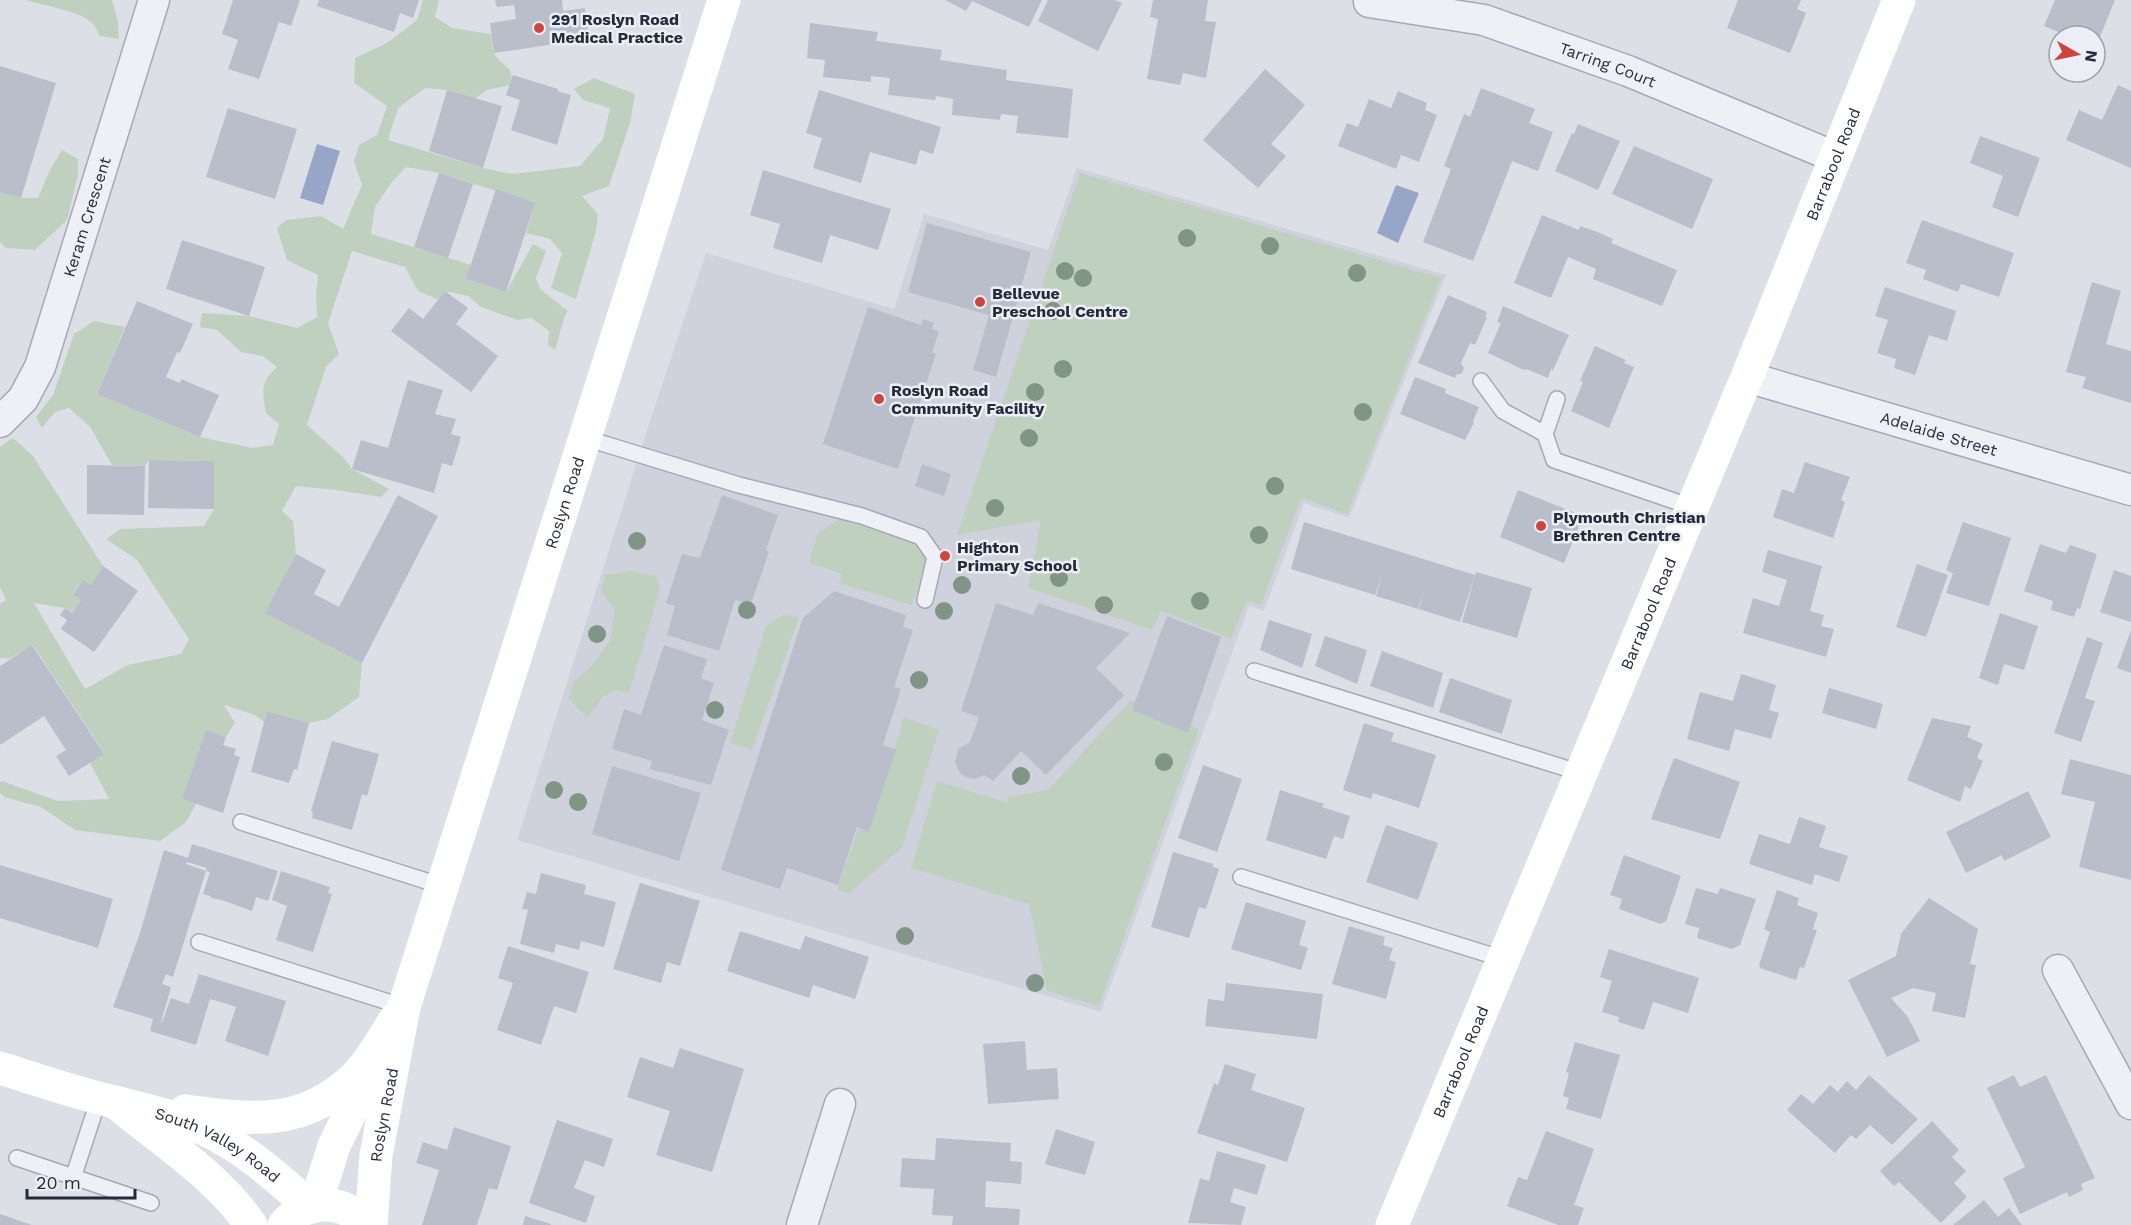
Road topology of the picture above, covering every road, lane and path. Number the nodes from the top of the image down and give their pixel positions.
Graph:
1 (154, 0) edge
2 (724, 0) edge
3 (1899, 0) edge
4 (1369, 2) dead end
5 (1835, 157) junction
6 (1747, 376) junction
7 (1481, 381) dead end
8 (1557, 399) dead end
9 (0, 422) edge
10 (1545, 434) junction
11 (585, 438) junction
12 (2131, 490) edge
13 (1692, 507) junction
14 (925, 600) dead end
15 (1254, 671) dead end
16 (1581, 773) junction
17 (241, 822) dead end
18 (1241, 877) dead end
19 (442, 886) junction
20 (200, 942) dead end
21 (1503, 959) junction
22 (2058, 970) dead end
23 (404, 1006) junction
24 (0, 1068) edge
25 (107, 1100) junction
26 (840, 1104) dead end
27 (2131, 1104) edge
28 (17, 1158) dead end
29 (73, 1178) junction
30 (151, 1203) dead end
31 (313, 1206) junction
32 (251, 1225) edge
33 (284, 1225) edge
34 (366, 1225) edge
35 (371, 1225) edge
36 (802, 1225) edge
37 (1392, 1225) edge

1 - 9 street, Keram Crescent
2 - 11 main road, Roslyn Road
3 - 5 main road, Barrabool Road
4 - 5 street, Tarring Court
5 - 6 main road, Barrabool Road
6 - 12 street, Adelaide Street
6 - 13 main road, Barrabool Road
7 - 10 lane
8 - 10 lane
10 - 13 lane
11 - 14 lane
11 - 19 main road, Roslyn Road
13 - 16 main road, Barrabool Road
15 - 16 lane
16 - 21 main road, Barrabool Road
17 - 19 lane
18 - 21 lane
19 - 23 main road, Roslyn Road
20 - 23 lane
21 - 37 main road, Barrabool Road
22 - 27 street
23 - 25 main road
23 - 31 main road, Roslyn Road
23 - 35 main road, Roslyn Road
24 - 25 main road, South Valley Road
25 - 29 lane
25 - 31 main road, South Valley Road
25 - 32 main road, South Valley Road
26 - 36 street
28 - 29 lane
29 - 30 lane
31 - 33 main road
31 - 34 main road

